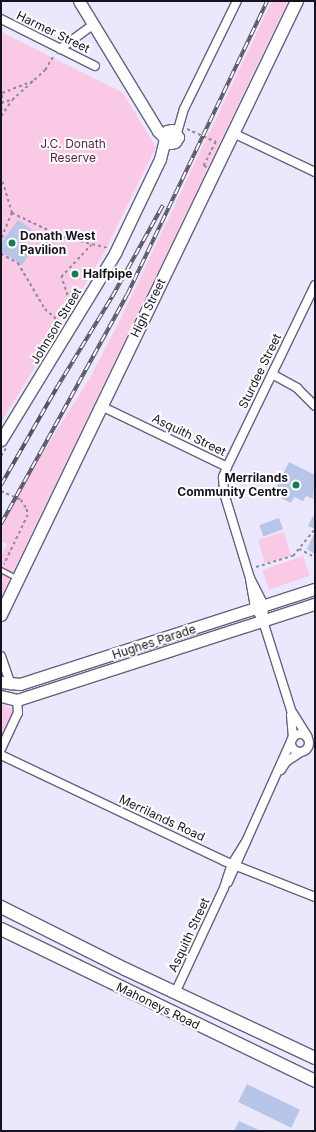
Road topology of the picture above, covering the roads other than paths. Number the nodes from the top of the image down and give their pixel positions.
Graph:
1 (236, 1) edge
2 (296, 1) edge
3 (79, 3) edge
4 (1, 19) edge
5 (92, 25) junction
6 (60, 48) junction
7 (95, 66) dead end
8 (233, 133) junction
9 (172, 134) junction
10 (315, 172) edge
11 (315, 285) edge
12 (312, 296) edge
13 (272, 374) junction
14 (101, 406) junction
15 (315, 406) edge
16 (1, 440) edge
17 (227, 467) junction
18 (1, 570) edge
19 (19, 579) junction
20 (315, 589) edge
21 (315, 604) edge
22 (259, 607) junction
23 (1, 615) edge
24 (263, 621) junction
25 (1, 656) edge
26 (46, 676) junction
27 (6, 683) edge
28 (50, 689) junction
29 (1, 696) edge
30 (17, 700) junction
31 (291, 710) junction
32 (307, 737) junction
33 (292, 738) junction
34 (315, 743) edge
35 (1, 749) edge
36 (302, 751) junction
37 (315, 751) edge
38 (1, 755) edge
39 (277, 775) junction
40 (235, 865) junction
41 (315, 897) edge
42 (1, 907) edge
43 (1, 929) edge
44 (175, 993) junction
45 (261, 1033) junction
46 (252, 1052) junction
47 (315, 1058) edge
48 (315, 1081) edge

1 - 9 street, Johnson Street
2 - 8 main road, High Street
3 - 5 street
4 - 6 street, Harmer Street
5 - 6 street
5 - 9 street
6 - 7 street, Harmer Street
8 - 10 street
8 - 14 main road, High Street
9 - 16 street, Johnson Street
11 - 12 street, Sturdee Street
12 - 13 street, Sturdee Street
13 - 15 street
13 - 17 street, Sturdee Street
14 - 17 street, Asquith Street
14 - 19 main road, High Street
17 - 22 street, Asquith Street
18 - 19 lane
19 - 23 main road, High Street
20 - 22 street, Hughes Parade
21 - 24 street, Hughes Parade
22 - 24 street, Asquith Street
22 - 26 street, Hughes Parade
24 - 28 street, Hughes Parade
24 - 31 street, Asquith Street
25 - 27 street
26 - 27 street, Hughes Parade
26 - 28 street
28 - 30 street, Hughes Parade
29 - 30 street
30 - 35 street
31 - 32 street, Asquith Street
31 - 33 street, Asquith Street
32 - 33 street
32 - 34 street, Asquith Street
32 - 36 street
33 - 36 street
33 - 39 street, Asquith Street
36 - 37 street
36 - 39 street, Asquith Street
38 - 40 street, Merrilands Road
39 - 40 street, Asquith Street
40 - 41 street, Merrilands Road
40 - 44 street, Asquith Street
42 - 44 main road, Mahoneys Road
43 - 46 main road, Mahoneys Road
44 - 45 main road, Mahoneys Road
45 - 46 main road
45 - 47 main road, Mahoneys Road
46 - 48 main road, Mahoneys Road

